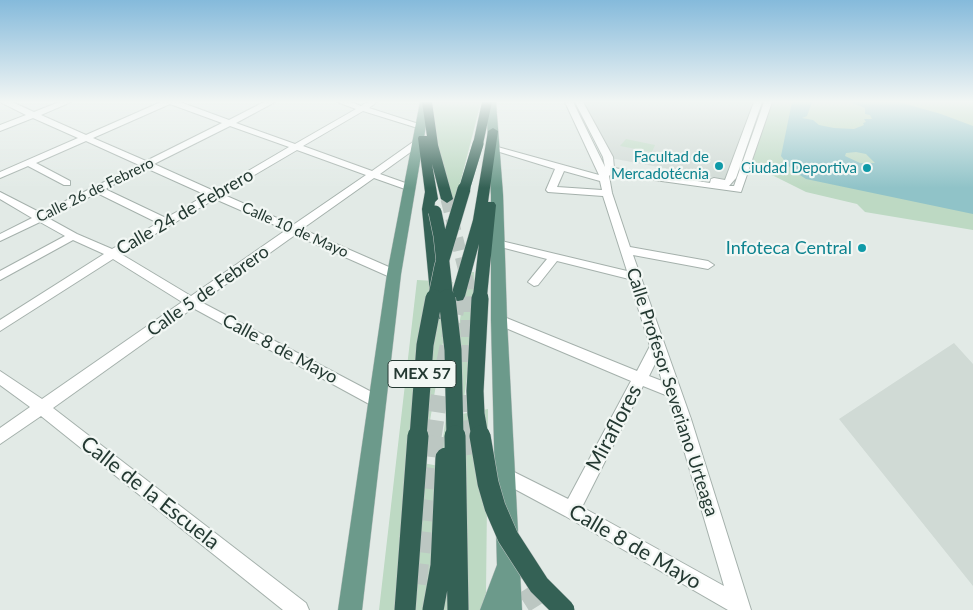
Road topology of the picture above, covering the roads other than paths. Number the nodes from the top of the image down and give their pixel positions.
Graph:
1 (68, 130) edge
2 (104, 130) edge
3 (214, 130) edge
4 (250, 130) edge
5 (325, 130) edge
6 (420, 130) edge
7 (422, 130) edge
8 (431, 130) edge
9 (489, 130) edge
10 (583, 130) edge
11 (595, 130) edge
12 (747, 130) edge
13 (758, 130) edge
14 (493, 131) joint
15 (86, 138) junction
16 (416, 144) junction
17 (297, 147) junction
18 (489, 153) junction
19 (29, 163) junction
20 (146, 165) junction
21 (560, 168) junction
22 (605, 173) junction
23 (372, 174) junction
24 (0, 175) edge
25 (67, 183) dead end
26 (408, 187) junction
27 (97, 189) junction
28 (0, 195) edge
29 (215, 195) junction
30 (447, 199) tunnel mouth
31 (432, 216) junction
32 (40, 217) junction
33 (167, 223) junction
34 (294, 230) junction
35 (73, 236) junction
36 (0, 238) edge
37 (497, 243) junction
38 (626, 250) junction
39 (113, 254) junction
40 (554, 258) junction
41 (708, 265) dead end
42 (394, 274) junction
43 (0, 276) edge
44 (636, 277) junction
45 (534, 282) dead end
46 (458, 296) tunnel mouth
47 (192, 302) junction
48 (499, 320) junction
49 (0, 326) edge
50 (657, 346) junction
51 (0, 377) edge
52 (639, 379) junction
53 (674, 392) junction
54 (376, 401) junction
55 (42, 408) junction
56 (0, 437) edge
57 (504, 474) junction
58 (571, 510) junction
59 (509, 554) junction
60 (354, 584) junction
61 (740, 608) edge
62 (299, 610) edge
63 (350, 610) edge
64 (362, 610) edge
65 (405, 610) edge
66 (433, 610) edge
67 (458, 610) edge
68 (492, 610) edge
69 (510, 610) edge
70 (564, 610) edge

1 - 15 street, Calle 10 de Mayo
2 - 15 street
3 - 20 street, Calle 26 de Febrero
4 - 17 street
5 - 17 street, Calle 24 de Febrero
6 - 16 main road
7 - 31 highway
8 - 30 highway
9 - 18 highway, MEX 57
10 - 22 street, Calle Profesor Severiano Urteaga
11 - 22 street, Calle Profesor Severiano Urteaga
12 - 22 street
13 - 22 street
14 - 18 main road
14 - 46 highway
15 - 19 street
15 - 20 street, Calle 10 de Mayo
16 - 23 street, Calle 5 de Febrero
16 - 26 main road
17 - 23 street
17 - 29 street, Calle 24 de Febrero
18 - 21 street
18 - 37 main road
18 - 65 highway, MEX 57, bridge
18 - 70 highway, bridge
19 - 24 street
19 - 25 street
20 - 27 street, Calle 26 de Febrero
20 - 29 street, Calle 10 de Mayo
21 - 22 street
21 - 22 street
22 - 38 street, Calle Profesor Severiano Urteaga
23 - 26 street
23 - 34 street, Calle 5 de Febrero
26 - 42 main road
27 - 32 street, Calle 26 de Febrero
27 - 33 street
28 - 32 street, Calle 8 de Mayo
29 - 33 street, Calle 24 de Febrero
29 - 34 street, Calle 10 de Mayo
31 - 66 highway, bridge
31 - 67 highway, MEX 57, bridge
32 - 35 street, Calle 8 de Mayo
32 - 36 street, Calle 26 de Febrero
33 - 39 street, Calle 24 de Febrero
34 - 42 street, Calle 10 de Mayo
34 - 47 street, Calle 5 de Febrero
35 - 39 street, Calle 8 de Mayo
35 - 43 street
37 - 40 street
37 - 48 main road
38 - 41 street
38 - 44 street, Calle Profesor Severiano Urteaga
39 - 47 street, Calle 8 de Mayo
39 - 49 street, Calle 24 de Febrero
40 - 44 street
40 - 45 street
42 - 54 main road
44 - 50 street, Calle Profesor Severiano Urteaga
47 - 54 street, Calle 8 de Mayo
47 - 55 street, Calle 5 de Febrero
48 - 52 street
48 - 57 main road
50 - 52 street, Miraflores
50 - 53 street, Calle Profesor Severiano Urteaga
51 - 55 street, Calle de la Escuela
52 - 53 street
52 - 58 street, Miraflores
53 - 61 street, Calle Profesor Severiano Urteaga
54 - 60 main road
55 - 56 street, Calle 5 de Febrero
55 - 62 street, Calle de la Escuela
57 - 58 street, Calle 8 de Mayo
57 - 59 main road
58 - 61 street, Calle 8 de Mayo
59 - 68 main road
59 - 69 main road
60 - 63 main road
60 - 64 main road

